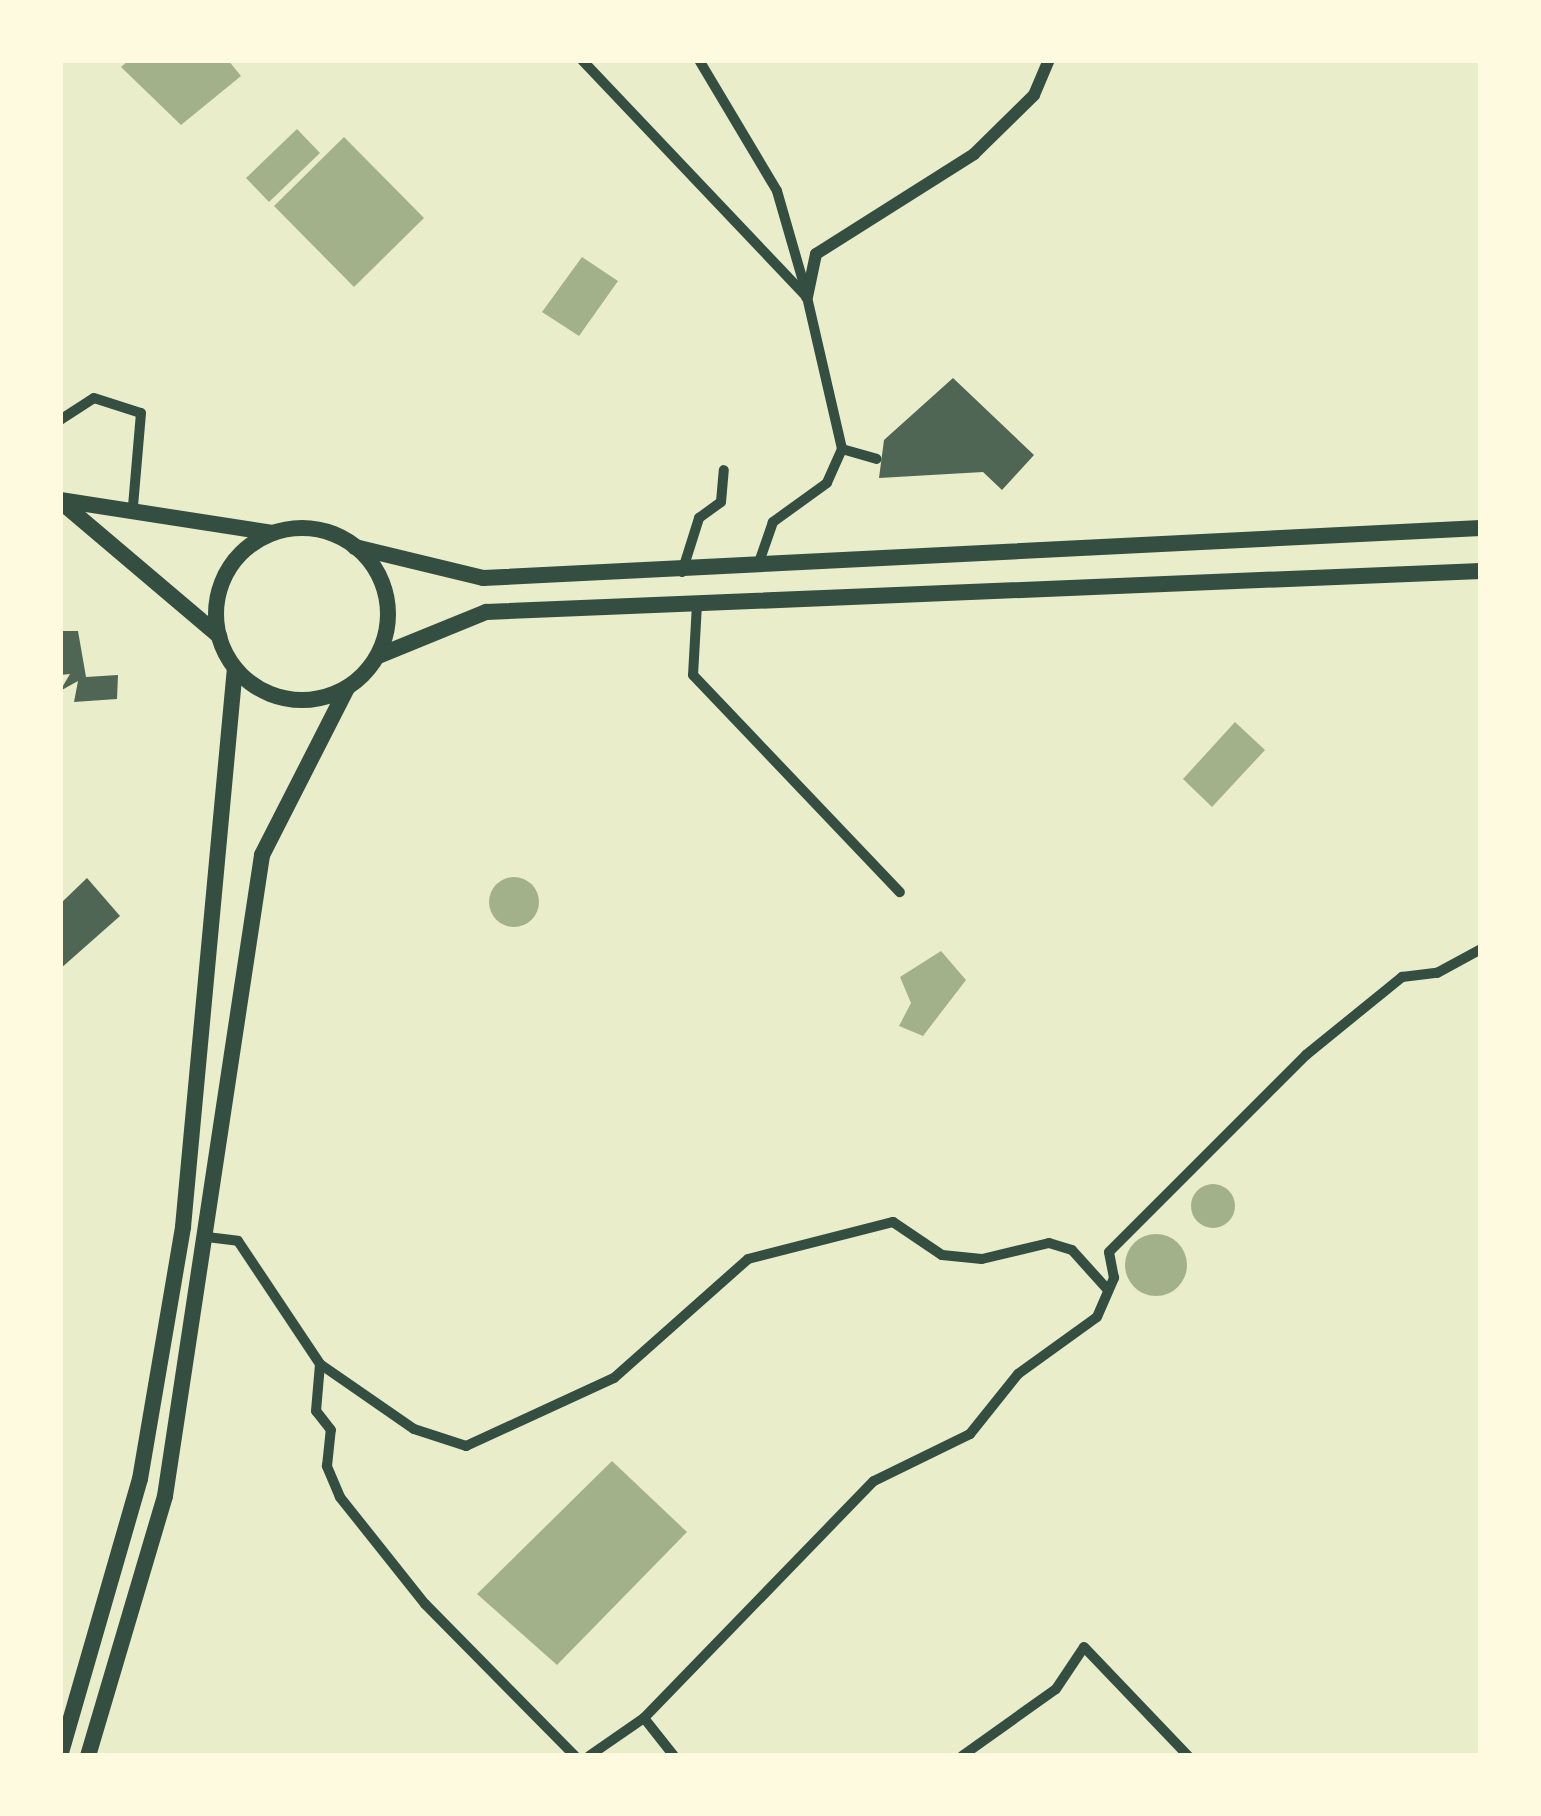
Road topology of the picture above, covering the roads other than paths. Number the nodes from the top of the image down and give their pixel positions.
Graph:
1 (582, 60) edge
2 (699, 60) edge
3 (1048, 60) edge
4 (808, 297) junction
5 (60, 420) edge
6 (842, 449) junction
7 (877, 459) dead end
8 (724, 470) dead end
9 (60, 500) edge
10 (133, 506) junction
11 (1481, 528) edge
12 (272, 533) junction
13 (356, 547) junction
14 (758, 568) junction
15 (1481, 571) edge
16 (682, 572) junction
17 (698, 604) junction
18 (219, 636) junction
19 (378, 656) junction
20 (235, 668) junction
21 (347, 688) junction
22 (900, 892) dead end
23 (1481, 949) edge
24 (207, 1237) junction
25 (1108, 1291) junction
26 (320, 1364) junction
27 (644, 1718) junction
28 (60, 1756) edge
29 (88, 1756) edge
30 (575, 1756) edge
31 (589, 1756) edge
32 (674, 1756) edge
33 (962, 1756) edge
34 (1188, 1756) edge

1 - 4 street
2 - 4 street
3 - 4 street
4 - 6 street
5 - 10 street
6 - 7 street
6 - 14 street
8 - 16 street
9 - 10 highway
9 - 18 highway
10 - 12 highway
11 - 14 highway
12 - 13 highway
12 - 18 highway
13 - 16 highway
13 - 19 highway
14 - 16 highway
15 - 17 highway
17 - 19 highway
17 - 22 street
18 - 20 highway
19 - 21 highway
20 - 21 highway
20 - 28 highway
21 - 24 highway
23 - 25 street
24 - 26 street
24 - 29 highway
25 - 26 street
25 - 27 street
26 - 30 street
27 - 31 street
27 - 32 street
33 - 34 street

